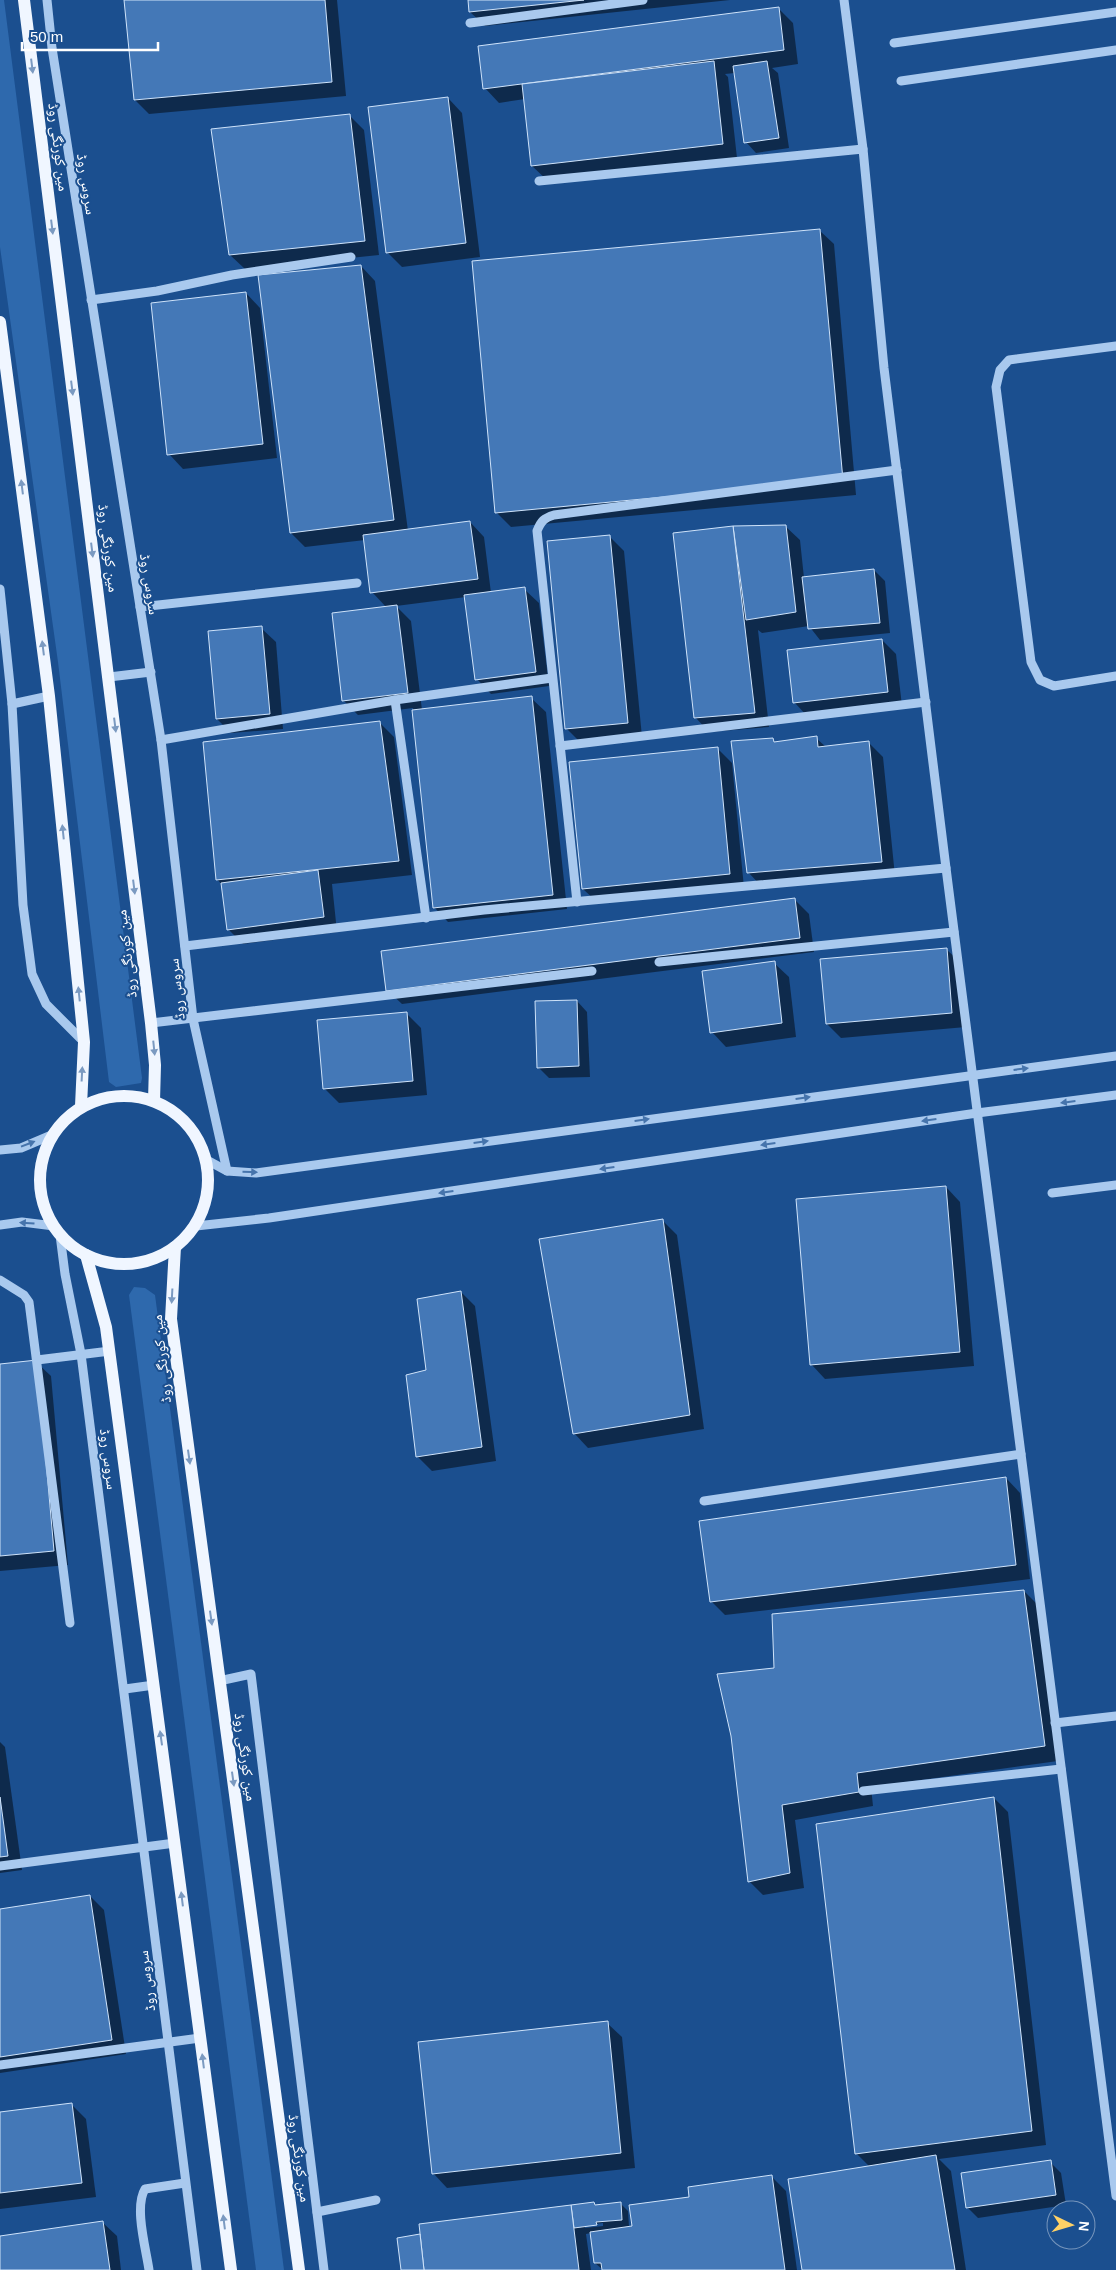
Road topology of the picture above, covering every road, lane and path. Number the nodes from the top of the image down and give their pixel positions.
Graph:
1 (24, 0) edge
2 (47, 0) edge
3 (643, 0) edge
4 (844, 0) edge
5 (1116, 12) edge
6 (470, 23) dead end
7 (894, 43) dead end
8 (1116, 50) edge
9 (901, 81) dead end
10 (862, 149) junction
11 (539, 181) dead end
12 (351, 257) dead end
13 (91, 300) junction
14 (0, 322) edge
15 (1116, 346) edge
16 (897, 470) junction
17 (356, 583) dead end
18 (0, 589) edge
19 (140, 607) junction
20 (151, 672) junction
21 (1116, 676) edge
22 (109, 677) junction
23 (552, 678) junction
24 (49, 696) junction
25 (395, 700) junction
26 (926, 702) junction
27 (12, 704) junction
28 (161, 740) junction
29 (560, 746) junction
30 (946, 868) junction
31 (577, 902) junction
32 (426, 918) junction
33 (954, 932) junction
34 (185, 946) junction
35 (659, 962) dead end
36 (592, 971) dead end
37 (193, 1019) junction
38 (151, 1024) junction
39 (84, 1042) junction
40 (1116, 1056) edge
41 (973, 1075) junction
42 (1116, 1095) edge
43 (154, 1101) junction
44 (81, 1106) junction
45 (977, 1113) junction
46 (54, 1134) junction
47 (0, 1150) edge
48 (205, 1159) junction
49 (227, 1171) junction
50 (1116, 1185) edge
51 (1052, 1193) dead end
52 (0, 1225) edge
53 (196, 1226) junction
54 (57, 1230) junction
55 (175, 1247) junction
56 (86, 1255) junction
57 (0, 1280) edge
58 (110, 1351) junction
59 (81, 1354) junction
60 (37, 1360) junction
61 (1021, 1454) junction
62 (704, 1501) dead end
63 (70, 1624) dead end
64 (220, 1681) junction
65 (154, 1685) junction
66 (125, 1688) junction
67 (1116, 1716) edge
68 (1055, 1723) junction
69 (1061, 1769) junction
70 (863, 1791) dead end
71 (174, 1843) junction
72 (144, 1846) junction
73 (0, 1866) edge
74 (200, 2038) junction
75 (167, 2042) junction
76 (0, 2065) edge
77 (1113, 2154) edge
78 (185, 2183) junction
79 (1116, 2196) edge
80 (376, 2200) dead end
81 (317, 2212) junction
82 (148, 2270) edge
83 (197, 2270) edge
84 (231, 2270) edge
85 (298, 2270) edge
86 (324, 2270) edge

1 -> 22 main road, مین کورنگی روڈ
2 - 13 street, سروس روڈ
3 - 6 street
4 - 10 street
5 - 7 street
8 - 9 street
10 - 11 street
10 - 16 street
12 - 13 street
13 - 19 street, سروس روڈ
24 -> 14 main road
15 - 21 street
16 - 23 street
16 - 26 street
17 - 19 street
18 - 27 street
19 - 20 street, سروس روڈ
20 - 22 street
20 - 28 street, سروس روڈ
22 -> 38 main road, مین کورنگی روڈ
23 - 25 street
23 - 29 street
24 - 27 street
39 -> 24 main road
25 - 28 street
25 - 32 street
26 - 29 street
26 - 30 street
27 - 39 street
28 - 34 street, سروس روڈ
29 - 31 street
30 - 31 street
30 - 33 street
31 - 32 street
32 - 34 street
33 - 35 street
33 - 41 street
34 - 37 street, سروس روڈ
36 - 37 street
37 - 38 street
37 - 49 street, سروس روڈ
38 -> 43 main road, مین کورنگی روڈ
44 -> 39 main road
41 -> 40 street
41 - 45 street
49 -> 41 street
42 -> 45 street
43 - 44 main road
43 - 48 main road
44 - 46 main road
45 -> 53 street
45 - 61 street
47 -> 46 street
46 - 54 main road
48 - 49 street
48 - 53 main road
50 - 51 street
54 -> 52 street
53 - 55 main road
54 - 56 main road
54 - 59 street, سروس روڈ
55 - 56 main road
55 -> 64 main road, مین کورنگی روڈ
56 - 58 main road
57 - 60 street
58 - 59 street
58 - 65 main road
59 - 60 street
59 - 66 street, سروس روڈ
60 - 63 street
61 - 62 street
61 - 68 street
64 - 81 street
64 -> 85 main road, مین کورنگی روڈ
65 - 66 street
71 -> 65 main road
66 - 72 street, سروس روڈ
67 - 68 street
68 - 69 street
69 - 70 street
69 - 77 street
71 - 72 street
74 -> 71 main road
72 - 73 street
72 - 75 street, سروس روڈ
74 - 75 street
84 -> 74 main road
75 - 76 street
75 - 78 street, سروس روڈ
77 - 79 street
78 - 82 street
78 - 83 street, سروس روڈ
80 - 81 street
81 - 86 street

